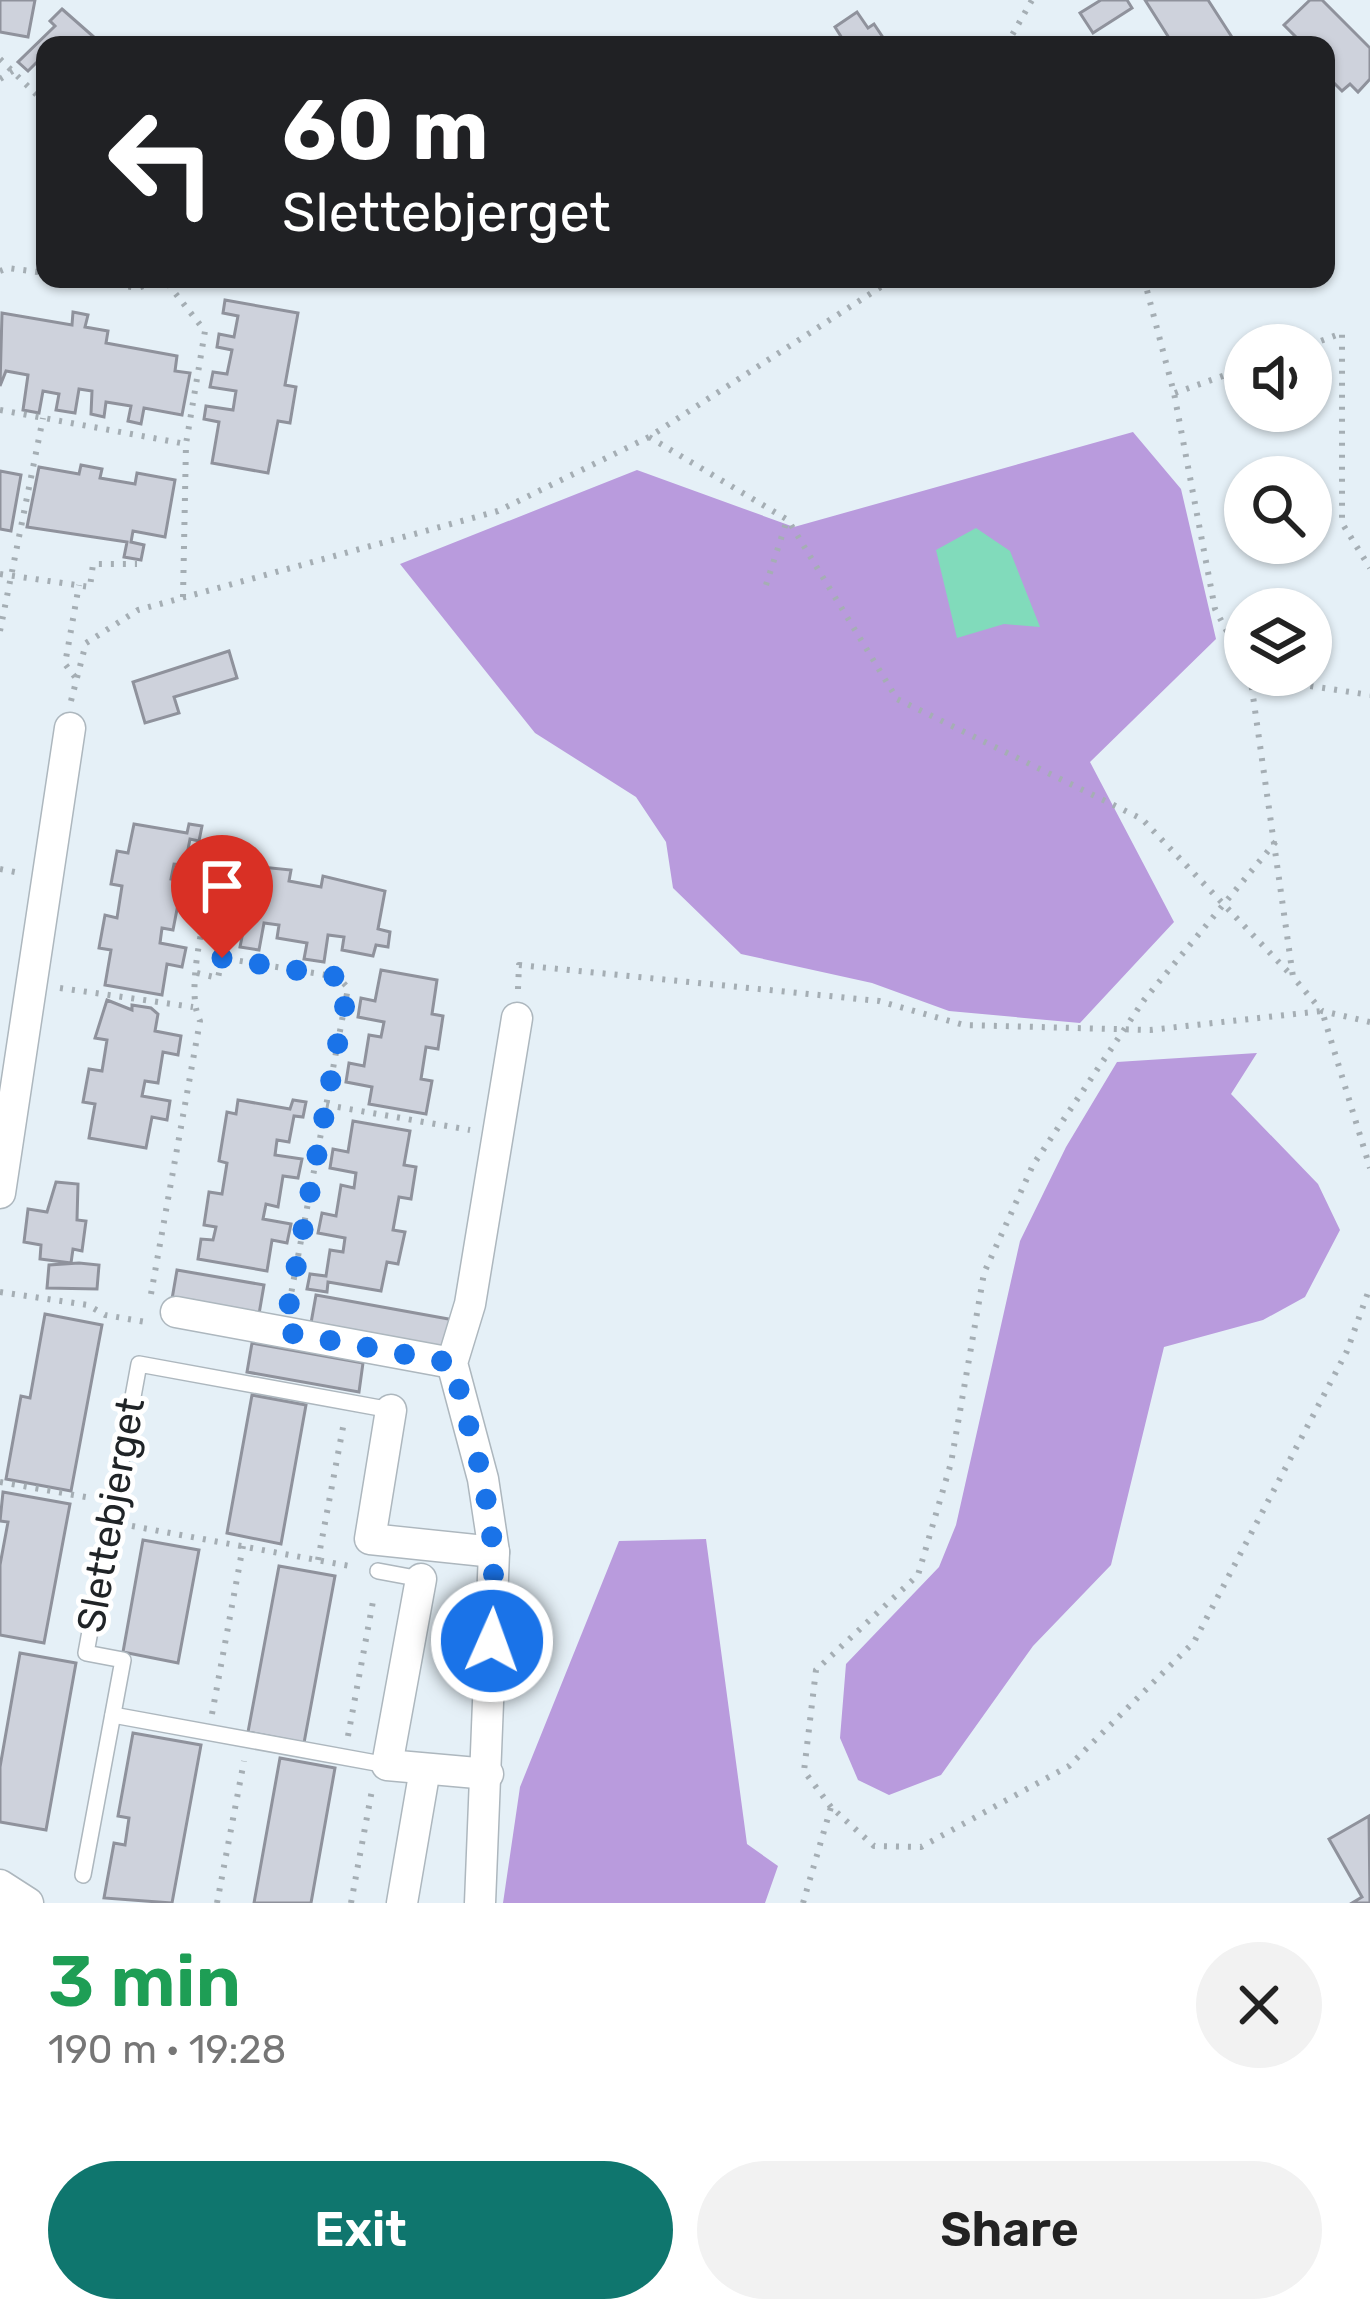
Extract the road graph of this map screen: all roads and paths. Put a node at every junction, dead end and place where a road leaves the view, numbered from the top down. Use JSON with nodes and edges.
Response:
{"nodes":[{"id":1,"x":1032,"y":0,"type":"edge"},
{"id":2,"x":1012,"y":36,"type":"edge"},
{"id":3,"x":0,"y":59,"type":"edge"},
{"id":4,"x":14,"y":70,"type":"junction"},
{"id":5,"x":0,"y":79,"type":"edge"},
{"id":6,"x":36,"y":93,"type":"edge"},
{"id":7,"x":0,"y":272,"type":"edge"},
{"id":8,"x":36,"y":272,"type":"edge"},
{"id":9,"x":171,"y":288,"type":"edge"},
{"id":10,"x":879,"y":288,"type":"edge"},
{"id":11,"x":1146,"y":288,"type":"edge"},
{"id":12,"x":1332,"y":337,"type":"edge"},
{"id":13,"x":1224,"y":375,"type":"edge"},
{"id":14,"x":1174,"y":393,"type":"junction"},
{"id":15,"x":0,"y":410,"type":"edge"},
{"id":16,"x":43,"y":418,"type":"junction"},
{"id":17,"x":649,"y":437,"type":"junction"},
{"id":18,"x":186,"y":444,"type":"junction"},
{"id":19,"x":788,"y":520,"type":"junction"},
{"id":20,"x":137,"y":564,"type":"dead end"},
{"id":21,"x":1370,"y":568,"type":"edge"},
{"id":22,"x":0,"y":574,"type":"edge"},
{"id":23,"x":14,"y":576,"type":"junction"},
{"id":24,"x":79,"y":585,"type":"junction"},
{"id":25,"x":766,"y":585,"type":"dead end"},
{"id":26,"x":183,"y":598,"type":"junction"},
{"id":27,"x":1224,"y":626,"type":"edge"},
{"id":28,"x":0,"y":631,"type":"edge"},
{"id":29,"x":75,"y":677,"type":"junction"},
{"id":30,"x":1332,"y":689,"type":"edge"},
{"id":31,"x":1370,"y":695,"type":"edge"},
{"id":32,"x":1254,"y":696,"type":"edge"},
{"id":33,"x":70,"y":728,"type":"joint"},
{"id":34,"x":1277,"y":839,"type":"junction"},
{"id":35,"x":221,"y":844,"type":"dead end"},
{"id":36,"x":1223,"y":905,"type":"junction"},
{"id":37,"x":519,"y":964,"type":"dead end"},
{"id":38,"x":196,"y":974,"type":"junction"},
{"id":39,"x":1293,"y":976,"type":"junction"},
{"id":40,"x":31,"y":984,"type":"junction"},
{"id":41,"x":193,"y":1007,"type":"junction"},
{"id":42,"x":1322,"y":1010,"type":"junction"},
{"id":43,"x":517,"y":1018,"type":"dead end"},
{"id":44,"x":1370,"y":1022,"type":"edge"},
{"id":45,"x":1123,"y":1030,"type":"junction"},
{"id":46,"x":326,"y":1105,"type":"junction"},
{"id":47,"x":497,"y":1135,"type":"junction"},
{"id":48,"x":1370,"y":1168,"type":"edge"},
{"id":49,"x":0,"y":1193,"type":"edge"},
{"id":50,"x":1370,"y":1286,"type":"edge"},
{"id":51,"x":0,"y":1292,"type":"edge"},
{"id":52,"x":161,"y":1317,"type":"junction"},
{"id":53,"x":284,"y":1332,"type":"junction"},
{"id":54,"x":452,"y":1363,"type":"junction"},
{"id":55,"x":139,"y":1364,"type":"junction"},
{"id":56,"x":347,"y":1402,"type":"junction"},
{"id":57,"x":392,"y":1410,"type":"joint"},
{"id":58,"x":0,"y":1482,"type":"edge"},
{"id":59,"x":113,"y":1502,"type":"junction"},
{"id":60,"x":110,"y":1522,"type":"junction"},
{"id":61,"x":243,"y":1546,"type":"junction"},
{"id":62,"x":494,"y":1552,"type":"junction"},
{"id":63,"x":319,"y":1560,"type":"junction"},
{"id":64,"x":379,"y":1571,"type":"junction"},
{"id":65,"x":422,"y":1579,"type":"joint"},
{"id":66,"x":113,"y":1715,"type":"junction"},
{"id":67,"x":209,"y":1732,"type":"junction"},
{"id":68,"x":248,"y":1740,"type":"junction"},
{"id":69,"x":344,"y":1757,"type":"junction"},
{"id":70,"x":382,"y":1764,"type":"junction"},
{"id":71,"x":425,"y":1769,"type":"junction"},
{"id":72,"x":488,"y":1774,"type":"junction"},
{"id":73,"x":831,"y":1807,"type":"junction"},
{"id":74,"x":83,"y":1875,"type":"dead end"},
{"id":75,"x":0,"y":1885,"type":"edge"},
{"id":76,"x":28,"y":1903,"type":"edge"},
{"id":77,"x":217,"y":1903,"type":"edge"},
{"id":78,"x":351,"y":1903,"type":"edge"},
{"id":79,"x":402,"y":1903,"type":"edge"},
{"id":80,"x":480,"y":1903,"type":"edge"},
{"id":81,"x":802,"y":1903,"type":"edge"}],
"edges":[{"from":1,"to":2,"type":"path"},
{"from":3,"to":4,"type":"path"},
{"from":4,"to":5,"type":"path"},
{"from":4,"to":6,"type":"path"},
{"from":7,"to":8,"type":"path"},
{"from":9,"to":18,"type":"path"},
{"from":10,"to":17,"type":"path"},
{"from":11,"to":14,"type":"path"},
{"from":12,"to":21,"type":"path"},
{"from":13,"to":14,"type":"path"},
{"from":14,"to":27,"type":"path"},
{"from":15,"to":16,"type":"path"},
{"from":16,"to":18,"type":"path"},
{"from":16,"to":23,"type":"path"},
{"from":17,"to":19,"type":"path"},
{"from":17,"to":26,"type":"path"},
{"from":18,"to":26,"type":"path"},
{"from":19,"to":25,"type":"path"},
{"from":19,"to":36,"type":"path"},
{"from":20,"to":24,"type":"path"},
{"from":22,"to":23,"type":"path"},
{"from":23,"to":24,"type":"path"},
{"from":23,"to":28,"type":"path"},
{"from":24,"to":29,"type":"path"},
{"from":26,"to":29,"type":"path"},
{"from":29,"to":33,"type":"path"},
{"from":30,"to":31,"type":"path"},
{"from":32,"to":34,"type":"path"},
{"from":33,"to":40,"type":"street"},
{"from":34,"to":36,"type":"path"},
{"from":34,"to":39,"type":"path"},
{"from":35,"to":38,"type":"path"},
{"from":36,"to":39,"type":"path"},
{"from":36,"to":45,"type":"path"},
{"from":37,"to":45,"type":"path"},
{"from":38,"to":41,"type":"path"},
{"from":38,"to":46,"type":"path"},
{"from":39,"to":42,"type":"path"},
{"from":40,"to":41,"type":"path"},
{"from":40,"to":49,"type":"street"},
{"from":41,"to":52,"type":"path"},
{"from":42,"to":44,"type":"path"},
{"from":42,"to":45,"type":"path"},
{"from":42,"to":48,"type":"path"},
{"from":43,"to":47,"type":"street"},
{"from":45,"to":73,"type":"path"},
{"from":46,"to":47,"type":"path"},
{"from":46,"to":53,"type":"path"},
{"from":47,"to":54,"type":"street"},
{"from":50,"to":73,"type":"path"},
{"from":51,"to":52,"type":"path"},
{"from":52,"to":53,"type":"street"},
{"from":52,"to":55,"type":"path"},
{"from":53,"to":54,"type":"street"},
{"from":54,"to":62,"type":"street"},
{"from":55,"to":56,"type":"lane","name":"Slettebjerget"},
{"from":55,"to":59,"type":"lane","name":"Slettebjerget"},
{"from":56,"to":57,"type":"lane","name":"Slettebjerget"},
{"from":56,"to":63,"type":"path"},
{"from":57,"to":62,"type":"street","name":"Slettebjerget"},
{"from":58,"to":59,"type":"path"},
{"from":59,"to":60,"type":"lane","name":"Slettebjerget"},
{"from":60,"to":61,"type":"path"},
{"from":60,"to":66,"type":"lane","name":"Slettebjerget"},
{"from":61,"to":63,"type":"path"},
{"from":61,"to":67,"type":"path"},
{"from":62,"to":72,"type":"street"},
{"from":63,"to":64,"type":"path"},
{"from":64,"to":65,"type":"lane"},
{"from":64,"to":69,"type":"path"},
{"from":65,"to":70,"type":"street"},
{"from":66,"to":67,"type":"lane"},
{"from":66,"to":74,"type":"lane","name":"Slettebjerget"},
{"from":67,"to":68,"type":"lane"},
{"from":68,"to":69,"type":"lane"},
{"from":68,"to":77,"type":"path"},
{"from":69,"to":70,"type":"lane"},
{"from":70,"to":71,"type":"street"},
{"from":70,"to":78,"type":"path"},
{"from":71,"to":72,"type":"street"},
{"from":71,"to":79,"type":"street"},
{"from":72,"to":80,"type":"street"},
{"from":73,"to":81,"type":"path"},
{"from":75,"to":76,"type":"street"}]}
